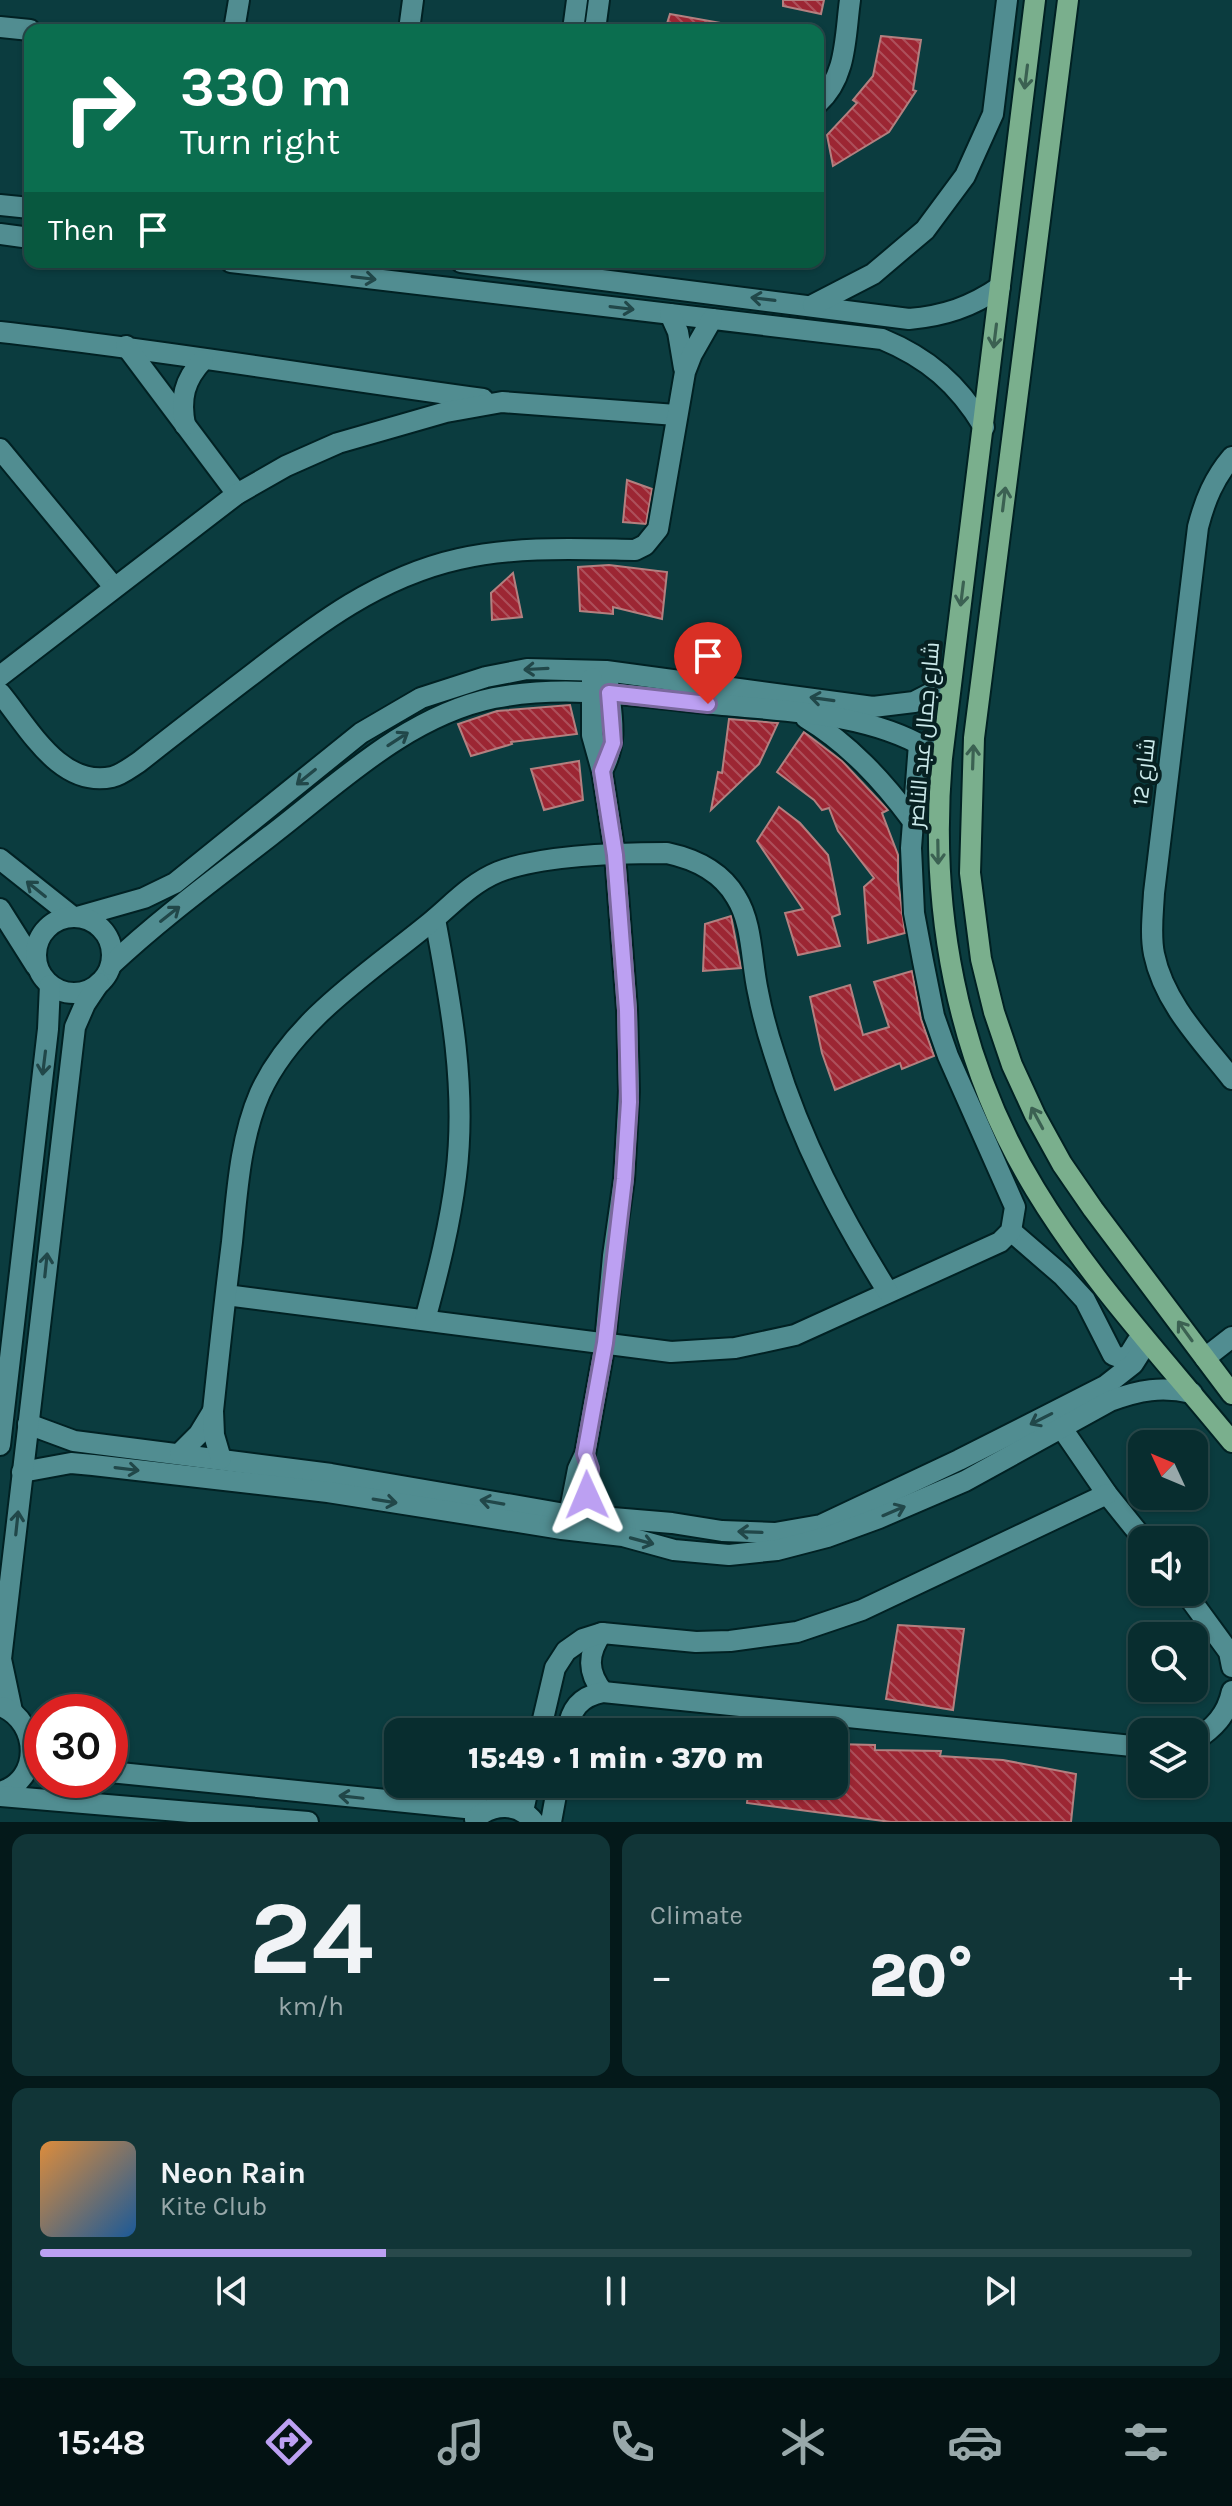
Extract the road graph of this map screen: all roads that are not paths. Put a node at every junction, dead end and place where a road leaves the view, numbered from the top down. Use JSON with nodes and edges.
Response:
{"nodes":[{"id":1,"x":239,"y":0,"type":"edge"},
{"id":2,"x":413,"y":0,"type":"edge"},
{"id":3,"x":577,"y":0,"type":"edge"},
{"id":4,"x":599,"y":0,"type":"edge"},
{"id":5,"x":850,"y":0,"type":"edge"},
{"id":6,"x":1007,"y":0,"type":"edge"},
{"id":7,"x":1035,"y":0,"type":"edge"},
{"id":8,"x":1068,"y":0,"type":"edge"},
{"id":9,"x":235,"y":24,"type":"edge"},
{"id":10,"x":410,"y":24,"type":"edge"},
{"id":11,"x":574,"y":24,"type":"edge"},
{"id":12,"x":596,"y":24,"type":"edge"},
{"id":13,"x":0,"y":27,"type":"edge"},
{"id":14,"x":24,"y":29,"type":"edge"},
{"id":15,"x":824,"y":98,"type":"edge"},
{"id":16,"x":0,"y":205,"type":"edge"},
{"id":17,"x":24,"y":207,"type":"edge"},
{"id":18,"x":0,"y":234,"type":"edge"},
{"id":19,"x":24,"y":237,"type":"edge"},
{"id":20,"x":322,"y":268,"type":"edge"},
{"id":21,"x":532,"y":268,"type":"edge"},
{"id":22,"x":602,"y":268,"type":"edge"},
{"id":23,"x":617,"y":281,"type":"junction"},
{"id":24,"x":1000,"y":287,"type":"junction"},
{"id":25,"x":813,"y":305,"type":"junction"},
{"id":26,"x":670,"y":314,"type":"junction"},
{"id":27,"x":885,"y":316,"type":"junction"},
{"id":28,"x":712,"y":319,"type":"junction"},
{"id":29,"x":0,"y":332,"type":"edge"},
{"id":30,"x":882,"y":339,"type":"junction"},
{"id":31,"x":126,"y":346,"type":"junction"},
{"id":32,"x":203,"y":360,"type":"junction"},
{"id":33,"x":685,"y":372,"type":"junction"},
{"id":34,"x":502,"y":402,"type":"junction"},
{"id":35,"x":676,"y":415,"type":"junction"},
{"id":36,"x":185,"y":425,"type":"junction"},
{"id":37,"x":984,"y":427,"type":"junction"},
{"id":38,"x":0,"y":449,"type":"edge"},
{"id":39,"x":1232,"y":457,"type":"edge"},
{"id":40,"x":237,"y":494,"type":"junction"},
{"id":41,"x":114,"y":587,"type":"junction"},
{"id":42,"x":599,"y":670,"type":"junction"},
{"id":43,"x":0,"y":676,"type":"edge"},
{"id":44,"x":951,"y":683,"type":"junction"},
{"id":45,"x":600,"y":692,"type":"junction"},
{"id":46,"x":0,"y":693,"type":"edge"},
{"id":47,"x":794,"y":712,"type":"junction"},
{"id":48,"x":852,"y":713,"type":"junction"},
{"id":49,"x":919,"y":744,"type":"junction"},
{"id":50,"x":942,"y":758,"type":"junction"},
{"id":51,"x":912,"y":820,"type":"junction"},
{"id":52,"x":615,"y":855,"type":"junction"},
{"id":53,"x":0,"y":859,"type":"edge"},
{"id":54,"x":0,"y":909,"type":"edge"},
{"id":55,"x":75,"y":917,"type":"junction"},
{"id":56,"x":435,"y":919,"type":"junction"},
{"id":57,"x":111,"y":965,"type":"junction"},
{"id":58,"x":44,"y":978,"type":"junction"},
{"id":59,"x":99,"y":983,"type":"junction"},
{"id":60,"x":1232,"y":1079,"type":"edge"},
{"id":61,"x":1011,"y":1231,"type":"junction"},
{"id":62,"x":888,"y":1292,"type":"junction"},
{"id":63,"x":226,"y":1295,"type":"junction"},
{"id":64,"x":425,"y":1320,"type":"junction"},
{"id":65,"x":1232,"y":1337,"type":"edge"},
{"id":66,"x":1144,"y":1339,"type":"junction"},
{"id":67,"x":605,"y":1343,"type":"junction"},
{"id":68,"x":1205,"y":1358,"type":"junction"},
{"id":69,"x":1229,"y":1383,"type":"edge"},
{"id":70,"x":1108,"y":1393,"type":"junction"},
{"id":71,"x":1192,"y":1393,"type":"junction"},
{"id":72,"x":213,"y":1411,"type":"junction"},
{"id":73,"x":28,"y":1424,"type":"junction"},
{"id":74,"x":1061,"y":1427,"type":"junction"},
{"id":75,"x":1232,"y":1442,"type":"edge"},
{"id":76,"x":0,"y":1445,"type":"edge"},
{"id":77,"x":180,"y":1453,"type":"junction"},
{"id":78,"x":94,"y":1455,"type":"junction"},
{"id":79,"x":221,"y":1459,"type":"junction"},
{"id":80,"x":959,"y":1460,"type":"junction"},
{"id":81,"x":22,"y":1472,"type":"junction"},
{"id":82,"x":965,"y":1481,"type":"junction"},
{"id":83,"x":1107,"y":1494,"type":"junction"},
{"id":84,"x":585,"y":1520,"type":"junction"},
{"id":85,"x":1133,"y":1526,"type":"edge"},
{"id":86,"x":1195,"y":1606,"type":"edge"},
{"id":87,"x":602,"y":1633,"type":"junction"},
{"id":88,"x":1232,"y":1667,"type":"edge"},
{"id":89,"x":1232,"y":1691,"type":"edge"},
{"id":90,"x":603,"y":1692,"type":"junction"},
{"id":91,"x":6,"y":1708,"type":"edge"},
{"id":92,"x":543,"y":1718,"type":"edge"},
{"id":93,"x":569,"y":1718,"type":"edge"},
{"id":94,"x":24,"y":1727,"type":"edge"},
{"id":95,"x":1208,"y":1732,"type":"edge"},
{"id":96,"x":1128,"y":1746,"type":"edge"},
{"id":97,"x":24,"y":1774,"type":"edge"},
{"id":98,"x":128,"y":1774,"type":"edge"},
{"id":99,"x":0,"y":1794,"type":"edge"},
{"id":100,"x":555,"y":1798,"type":"edge"},
{"id":101,"x":478,"y":1816,"type":"edge"},
{"id":102,"x":528,"y":1816,"type":"edge"},
{"id":103,"x":308,"y":1822,"type":"edge"},
{"id":104,"x":551,"y":1822,"type":"edge"}],
"edges":[{"from":1,"to":9,"type":"street"},
{"from":2,"to":10,"type":"street"},
{"from":3,"to":11,"type":"street"},
{"from":4,"to":12,"type":"street"},
{"from":5,"to":15,"type":"street"},
{"from":6,"to":25,"type":"street"},
{"from":7,"to":24,"type":"main road","name":"شارع جمال عبد الناصر","one_way":true},
{"from":68,"to":8,"type":"main road","one_way":true},
{"from":13,"to":14,"type":"street"},
{"from":16,"to":17,"type":"street"},
{"from":18,"to":19,"type":"street"},
{"from":20,"to":26,"type":"street","one_way":true},
{"from":21,"to":23,"type":"street"},
{"from":22,"to":23,"type":"street"},
{"from":25,"to":23,"type":"street","one_way":true},
{"from":24,"to":27,"type":"street"},
{"from":24,"to":37,"type":"main road","name":"شارع جمال عبد الناصر","one_way":true},
{"from":25,"to":27,"type":"street"},
{"from":26,"to":28,"type":"street"},
{"from":26,"to":33,"type":"street"},
{"from":27,"to":30,"type":"street"},
{"from":28,"to":30,"type":"street"},
{"from":28,"to":33,"type":"street"},
{"from":29,"to":31,"type":"street"},
{"from":30,"to":37,"type":"street"},
{"from":31,"to":32,"type":"street"},
{"from":31,"to":36,"type":"street"},
{"from":32,"to":34,"type":"street"},
{"from":32,"to":36,"type":"street"},
{"from":33,"to":35,"type":"street"},
{"from":34,"to":35,"type":"street"},
{"from":34,"to":40,"type":"street"},
{"from":35,"to":46,"type":"street"},
{"from":36,"to":40,"type":"street"},
{"from":37,"to":44,"type":"main road","name":"شارع جمال عبد الناصر","one_way":true},
{"from":38,"to":41,"type":"street"},
{"from":39,"to":60,"type":"street","name":"شارع 12"},
{"from":40,"to":41,"type":"street"},
{"from":41,"to":43,"type":"street"},
{"from":42,"to":45,"type":"street"},
{"from":48,"to":42,"type":"street","one_way":true},
{"from":42,"to":55,"type":"street","one_way":true},
{"from":44,"to":48,"type":"street"},
{"from":44,"to":50,"type":"main road","name":"شارع جمال عبد الناصر"},
{"from":45,"to":47,"type":"street"},
{"from":45,"to":52,"type":"street"},
{"from":57,"to":45,"type":"street","one_way":true},
{"from":47,"to":48,"type":"street"},
{"from":47,"to":51,"type":"street"},
{"from":48,"to":49,"type":"street"},
{"from":49,"to":50,"type":"street"},
{"from":49,"to":51,"type":"street"},
{"from":50,"to":66,"type":"main road","name":"شارع جمال عبد الناصر","one_way":true},
{"from":51,"to":61,"type":"street"},
{"from":52,"to":56,"type":"street"},
{"from":52,"to":62,"type":"street"},
{"from":52,"to":67,"type":"street"},
{"from":55,"to":53,"type":"street","one_way":true},
{"from":54,"to":58,"type":"street"},
{"from":55,"to":57,"type":"street"},
{"from":55,"to":58,"type":"street"},
{"from":56,"to":63,"type":"street"},
{"from":56,"to":64,"type":"street"},
{"from":57,"to":59,"type":"street"},
{"from":58,"to":59,"type":"street"},
{"from":58,"to":76,"type":"street","one_way":true},
{"from":73,"to":59,"type":"street","one_way":true},
{"from":61,"to":62,"type":"street"},
{"from":61,"to":66,"type":"street"},
{"from":62,"to":67,"type":"street"},
{"from":63,"to":64,"type":"street"},
{"from":63,"to":72,"type":"street"},
{"from":64,"to":67,"type":"street"},
{"from":65,"to":68,"type":"street"},
{"from":66,"to":70,"type":"street"},
{"from":66,"to":71,"type":"main road","name":"شارع جمال عبد الناصر"},
{"from":67,"to":84,"type":"street"},
{"from":68,"to":69,"type":"main road"},
{"from":70,"to":71,"type":"street"},
{"from":70,"to":74,"type":"street"},
{"from":70,"to":80,"type":"street","one_way":true},
{"from":71,"to":75,"type":"main road","name":"شارع جمال عبد الناصر"},
{"from":72,"to":77,"type":"street"},
{"from":72,"to":79,"type":"street"},
{"from":73,"to":78,"type":"street"},
{"from":73,"to":81,"type":"street"},
{"from":74,"to":82,"type":"street"},
{"from":74,"to":83,"type":"street"},
{"from":77,"to":78,"type":"street"},
{"from":77,"to":79,"type":"street"},
{"from":78,"to":81,"type":"street"},
{"from":78,"to":84,"type":"street","one_way":true},
{"from":84,"to":79,"type":"street","one_way":true},
{"from":80,"to":82,"type":"street"},
{"from":80,"to":84,"type":"street","one_way":true},
{"from":91,"to":81,"type":"street","one_way":true},
{"from":84,"to":82,"type":"street","one_way":true},
{"from":83,"to":85,"type":"street"},
{"from":83,"to":87,"type":"street"},
{"from":86,"to":88,"type":"street"},
{"from":87,"to":90,"type":"street"},
{"from":87,"to":92,"type":"street"},
{"from":89,"to":95,"type":"street"},
{"from":90,"to":93,"type":"street"},
{"from":90,"to":96,"type":"street"},
{"from":91,"to":94,"type":"street"},
{"from":97,"to":99,"type":"street"},
{"from":101,"to":98,"type":"street","one_way":true},
{"from":99,"to":103,"type":"street"},
{"from":100,"to":104,"type":"street"},
{"from":101,"to":102,"type":"street"},
{"from":102,"to":104,"type":"street"}]}
